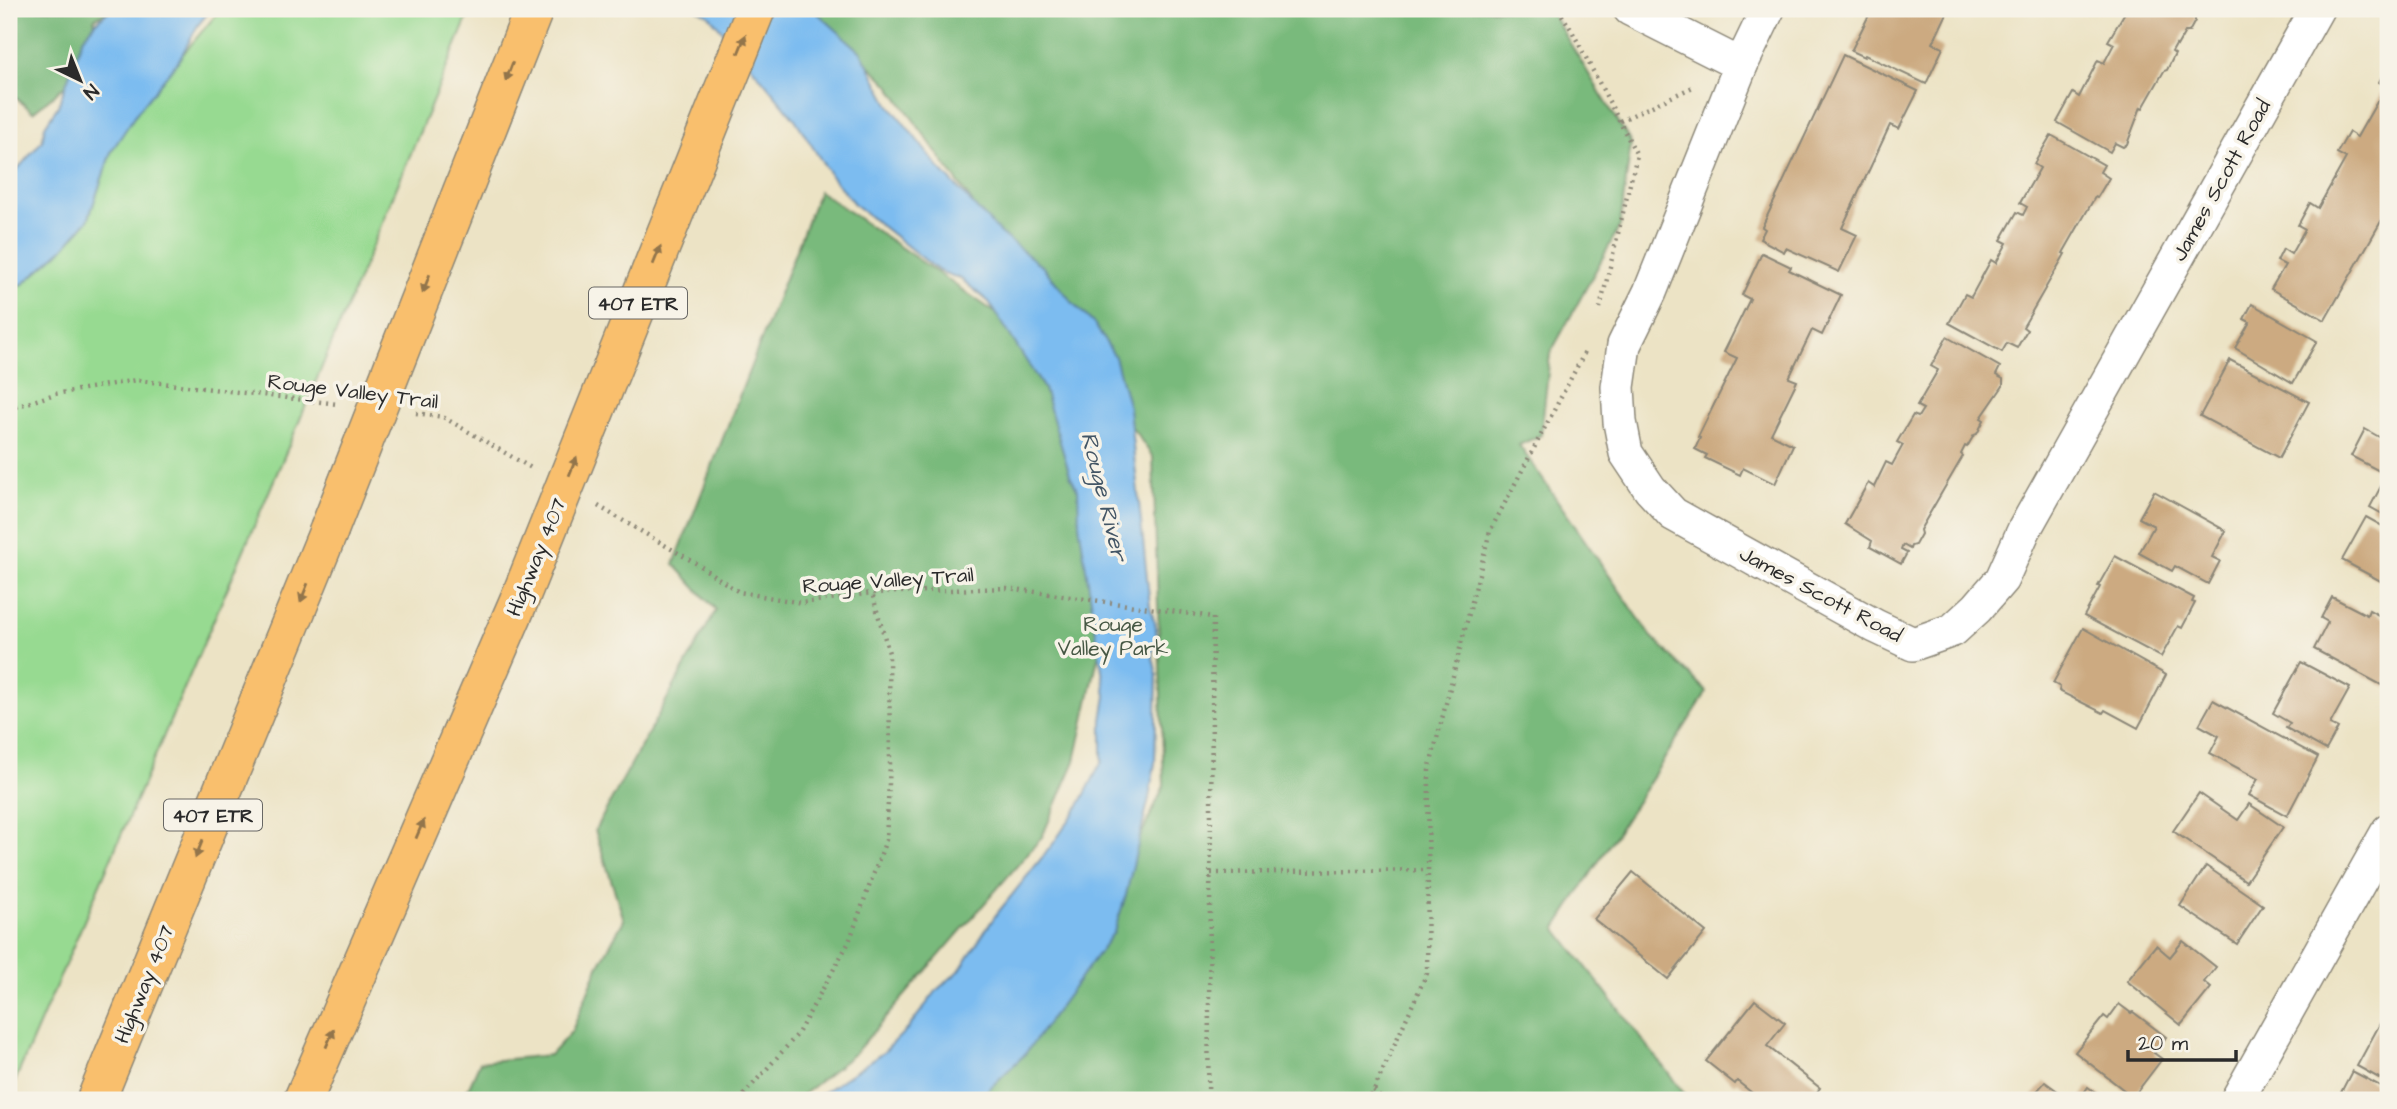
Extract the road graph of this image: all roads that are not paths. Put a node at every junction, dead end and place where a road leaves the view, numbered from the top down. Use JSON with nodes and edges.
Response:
{"nodes":[{"id":1,"x":534,"y":9,"type":"edge"},
{"id":2,"x":756,"y":9,"type":"edge"},
{"id":3,"x":1630,"y":9,"type":"edge"},
{"id":4,"x":1768,"y":9,"type":"edge"},
{"id":5,"x":2317,"y":9,"type":"edge"},
{"id":6,"x":1741,"y":65,"type":"junction"},
{"id":7,"x":2388,"y":831,"type":"edge"},
{"id":8,"x":96,"y":1100,"type":"edge"},
{"id":9,"x":303,"y":1100,"type":"edge"},
{"id":10,"x":2237,"y":1100,"type":"edge"}],
"edges":[{"from":1,"to":8,"type":"highway","name":"Highway 407","number":"407 ETR","one_way":true,"bridge":true},
{"from":9,"to":2,"type":"highway","name":"Highway 407","number":"407 ETR","one_way":true,"bridge":true},
{"from":3,"to":6,"type":"street"},
{"from":4,"to":6,"type":"street","name":"James Scott Road"},
{"from":5,"to":6,"type":"street","name":"James Scott Road"},
{"from":7,"to":10,"type":"street"}]}
